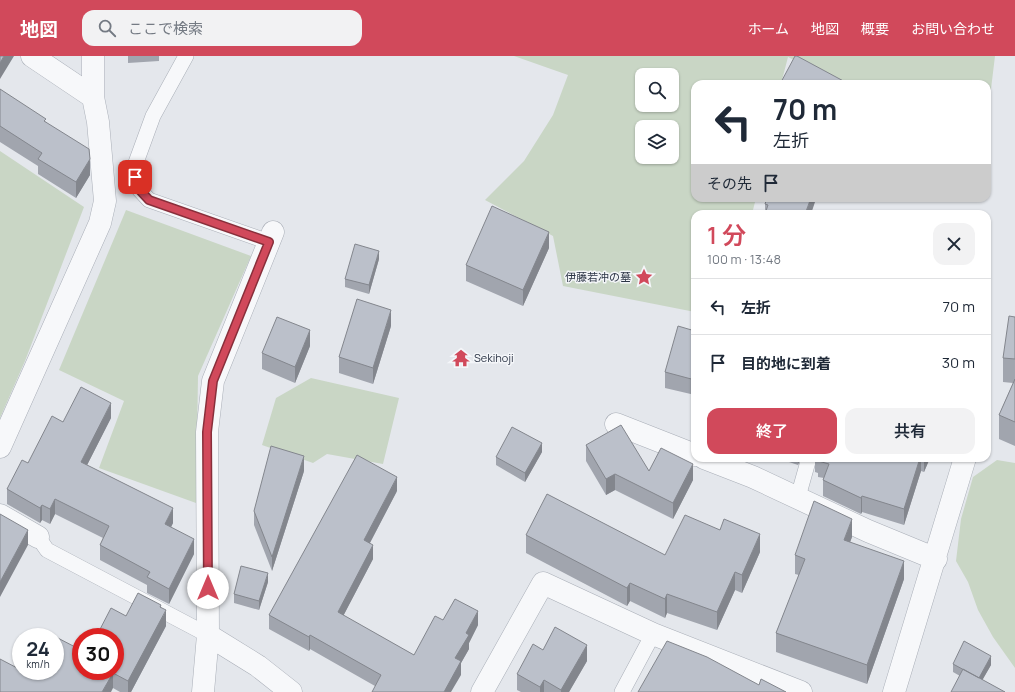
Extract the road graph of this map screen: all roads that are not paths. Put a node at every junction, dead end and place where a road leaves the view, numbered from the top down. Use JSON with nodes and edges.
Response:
{"nodes":[{"id":1,"x":32,"y":56,"type":"edge"},
{"id":2,"x":93,"y":56,"type":"edge"},
{"id":3,"x":186,"y":56,"type":"edge"},
{"id":4,"x":93,"y":97,"type":"junction"},
{"id":5,"x":271,"y":237,"type":"joint"},
{"id":6,"x":616,"y":424,"type":"dead end"},
{"id":7,"x":0,"y":447,"type":"edge"},
{"id":8,"x":691,"y":453,"type":"edge"},
{"id":9,"x":714,"y":462,"type":"edge"},
{"id":10,"x":807,"y":462,"type":"edge"},
{"id":11,"x":964,"y":462,"type":"edge"},
{"id":12,"x":798,"y":497,"type":"junction"},
{"id":13,"x":0,"y":515,"type":"edge"},
{"id":14,"x":38,"y":537,"type":"joint"},
{"id":15,"x":936,"y":559,"type":"junction"},
{"id":16,"x":653,"y":634,"type":"junction"},
{"id":17,"x":208,"y":635,"type":"junction"},
{"id":18,"x":203,"y":692,"type":"edge"},
{"id":19,"x":291,"y":692,"type":"edge"},
{"id":20,"x":482,"y":692,"type":"edge"},
{"id":21,"x":622,"y":692,"type":"edge"},
{"id":22,"x":801,"y":692,"type":"edge"},
{"id":23,"x":894,"y":692,"type":"edge"}],
"edges":[{"from":1,"to":4,"type":"street"},
{"from":2,"to":4,"type":"street"},
{"from":3,"to":5,"type":"lane"},
{"from":4,"to":7,"type":"street"},
{"from":5,"to":17,"type":"street"},
{"from":6,"to":8,"type":"street"},
{"from":9,"to":12,"type":"street"},
{"from":10,"to":12,"type":"lane"},
{"from":11,"to":15,"type":"street"},
{"from":12,"to":15,"type":"street"},
{"from":13,"to":14,"type":"street"},
{"from":14,"to":17,"type":"lane"},
{"from":15,"to":23,"type":"street"},
{"from":16,"to":20,"type":"street"},
{"from":16,"to":21,"type":"lane"},
{"from":16,"to":22,"type":"street"},
{"from":17,"to":18,"type":"street"},
{"from":17,"to":19,"type":"street"}]}
